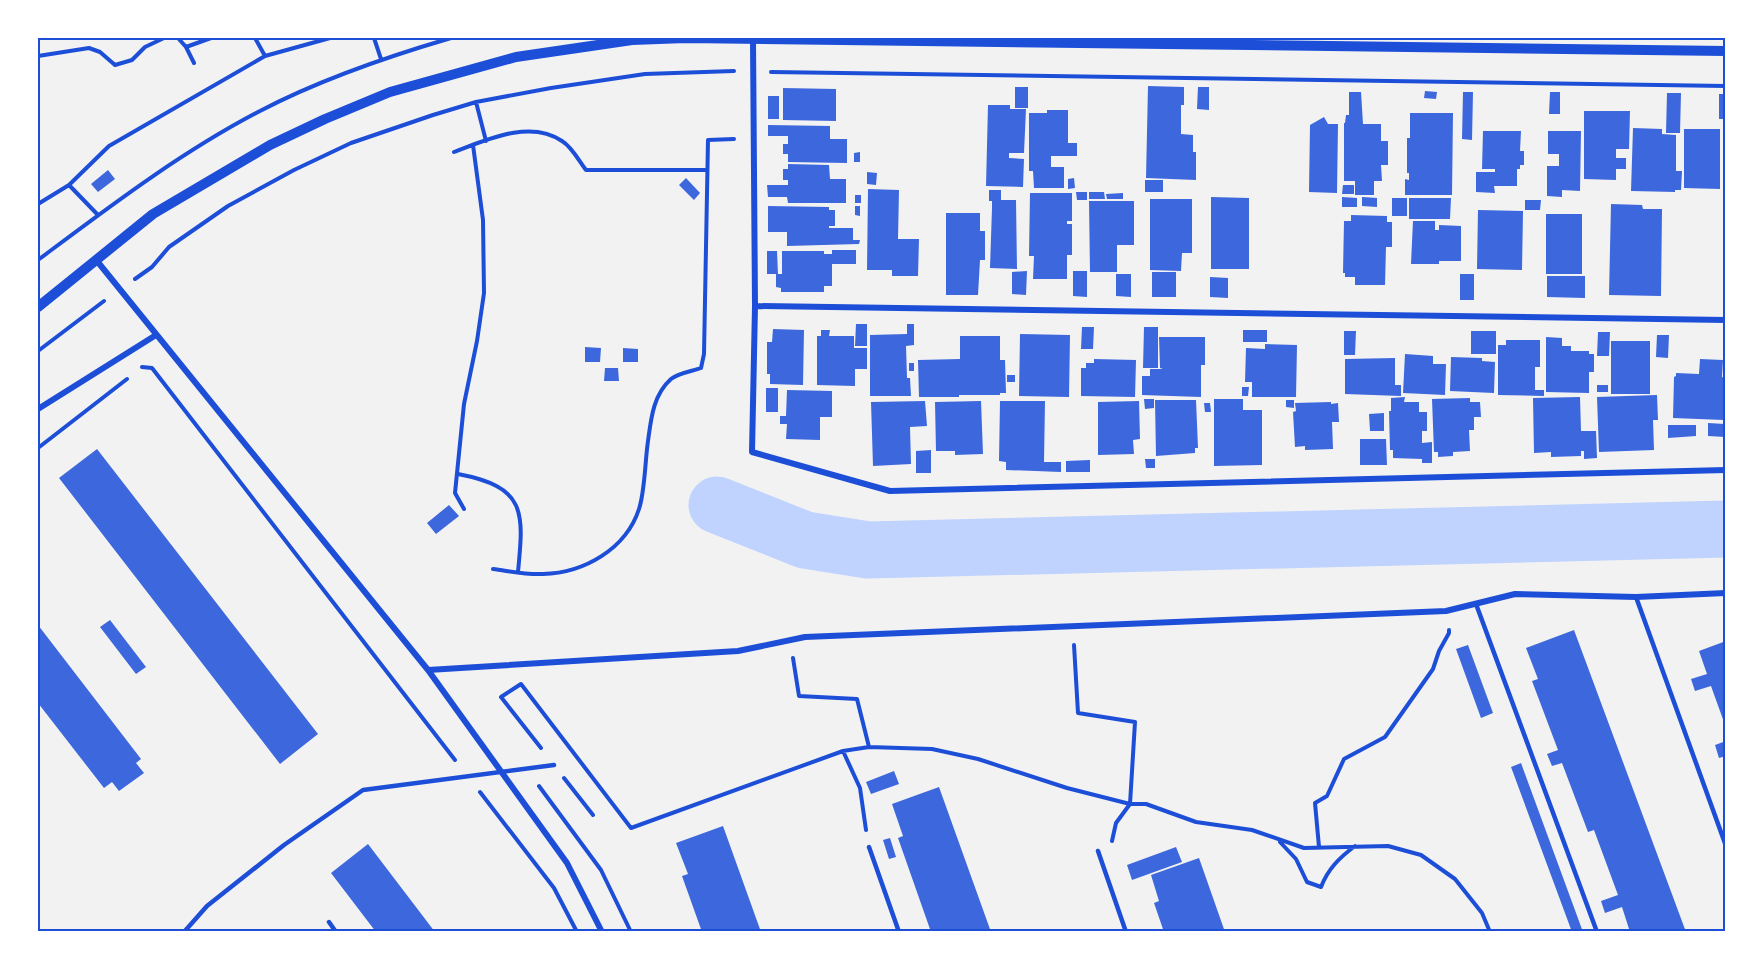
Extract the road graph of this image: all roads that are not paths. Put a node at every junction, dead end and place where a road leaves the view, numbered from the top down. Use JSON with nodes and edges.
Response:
{"nodes":[{"id":1,"x":753,"y":39,"type":"junction"},
{"id":2,"x":1173,"y":40,"type":"edge"},
{"id":3,"x":1725,"y":51,"type":"edge"},
{"id":4,"x":96,"y":261,"type":"junction"},
{"id":5,"x":755,"y":306,"type":"junction"},
{"id":6,"x":38,"y":307,"type":"edge"},
{"id":7,"x":1725,"y":320,"type":"edge"},
{"id":8,"x":156,"y":335,"type":"junction"},
{"id":9,"x":38,"y":409,"type":"edge"},
{"id":10,"x":1725,"y":470,"type":"edge"},
{"id":11,"x":1725,"y":593,"type":"edge"},
{"id":12,"x":1636,"y":597,"type":"junction"},
{"id":13,"x":1476,"y":604,"type":"junction"},
{"id":14,"x":428,"y":670,"type":"junction"},
{"id":15,"x":554,"y":765,"type":"road end"},
{"id":16,"x":1725,"y":846,"type":"edge"},
{"id":17,"x":869,"y":847,"type":"road end"},
{"id":18,"x":1098,"y":851,"type":"road end"},
{"id":19,"x":329,"y":922,"type":"dead end"},
{"id":20,"x":184,"y":932,"type":"edge"},
{"id":21,"x":336,"y":932,"type":"edge"},
{"id":22,"x":602,"y":932,"type":"edge"},
{"id":23,"x":898,"y":932,"type":"edge"},
{"id":24,"x":1126,"y":932,"type":"edge"},
{"id":25,"x":1597,"y":932,"type":"edge"}],
"edges":[{"from":1,"to":2,"type":"street"},
{"from":1,"to":4,"type":"street"},
{"from":1,"to":5,"type":"street"},
{"from":2,"to":3,"type":"street"},
{"from":4,"to":6,"type":"street"},
{"from":4,"to":8,"type":"street"},
{"from":5,"to":7,"type":"street"},
{"from":5,"to":10,"type":"street"},
{"from":8,"to":9,"type":"street"},
{"from":8,"to":14,"type":"street"},
{"from":11,"to":12,"type":"street"},
{"from":12,"to":13,"type":"street"},
{"from":12,"to":16,"type":"lane"},
{"from":13,"to":14,"type":"street"},
{"from":13,"to":25,"type":"lane"},
{"from":14,"to":22,"type":"street"},
{"from":15,"to":20,"type":"lane"},
{"from":17,"to":23,"type":"lane"},
{"from":18,"to":24,"type":"lane"},
{"from":19,"to":21,"type":"lane"}]}
